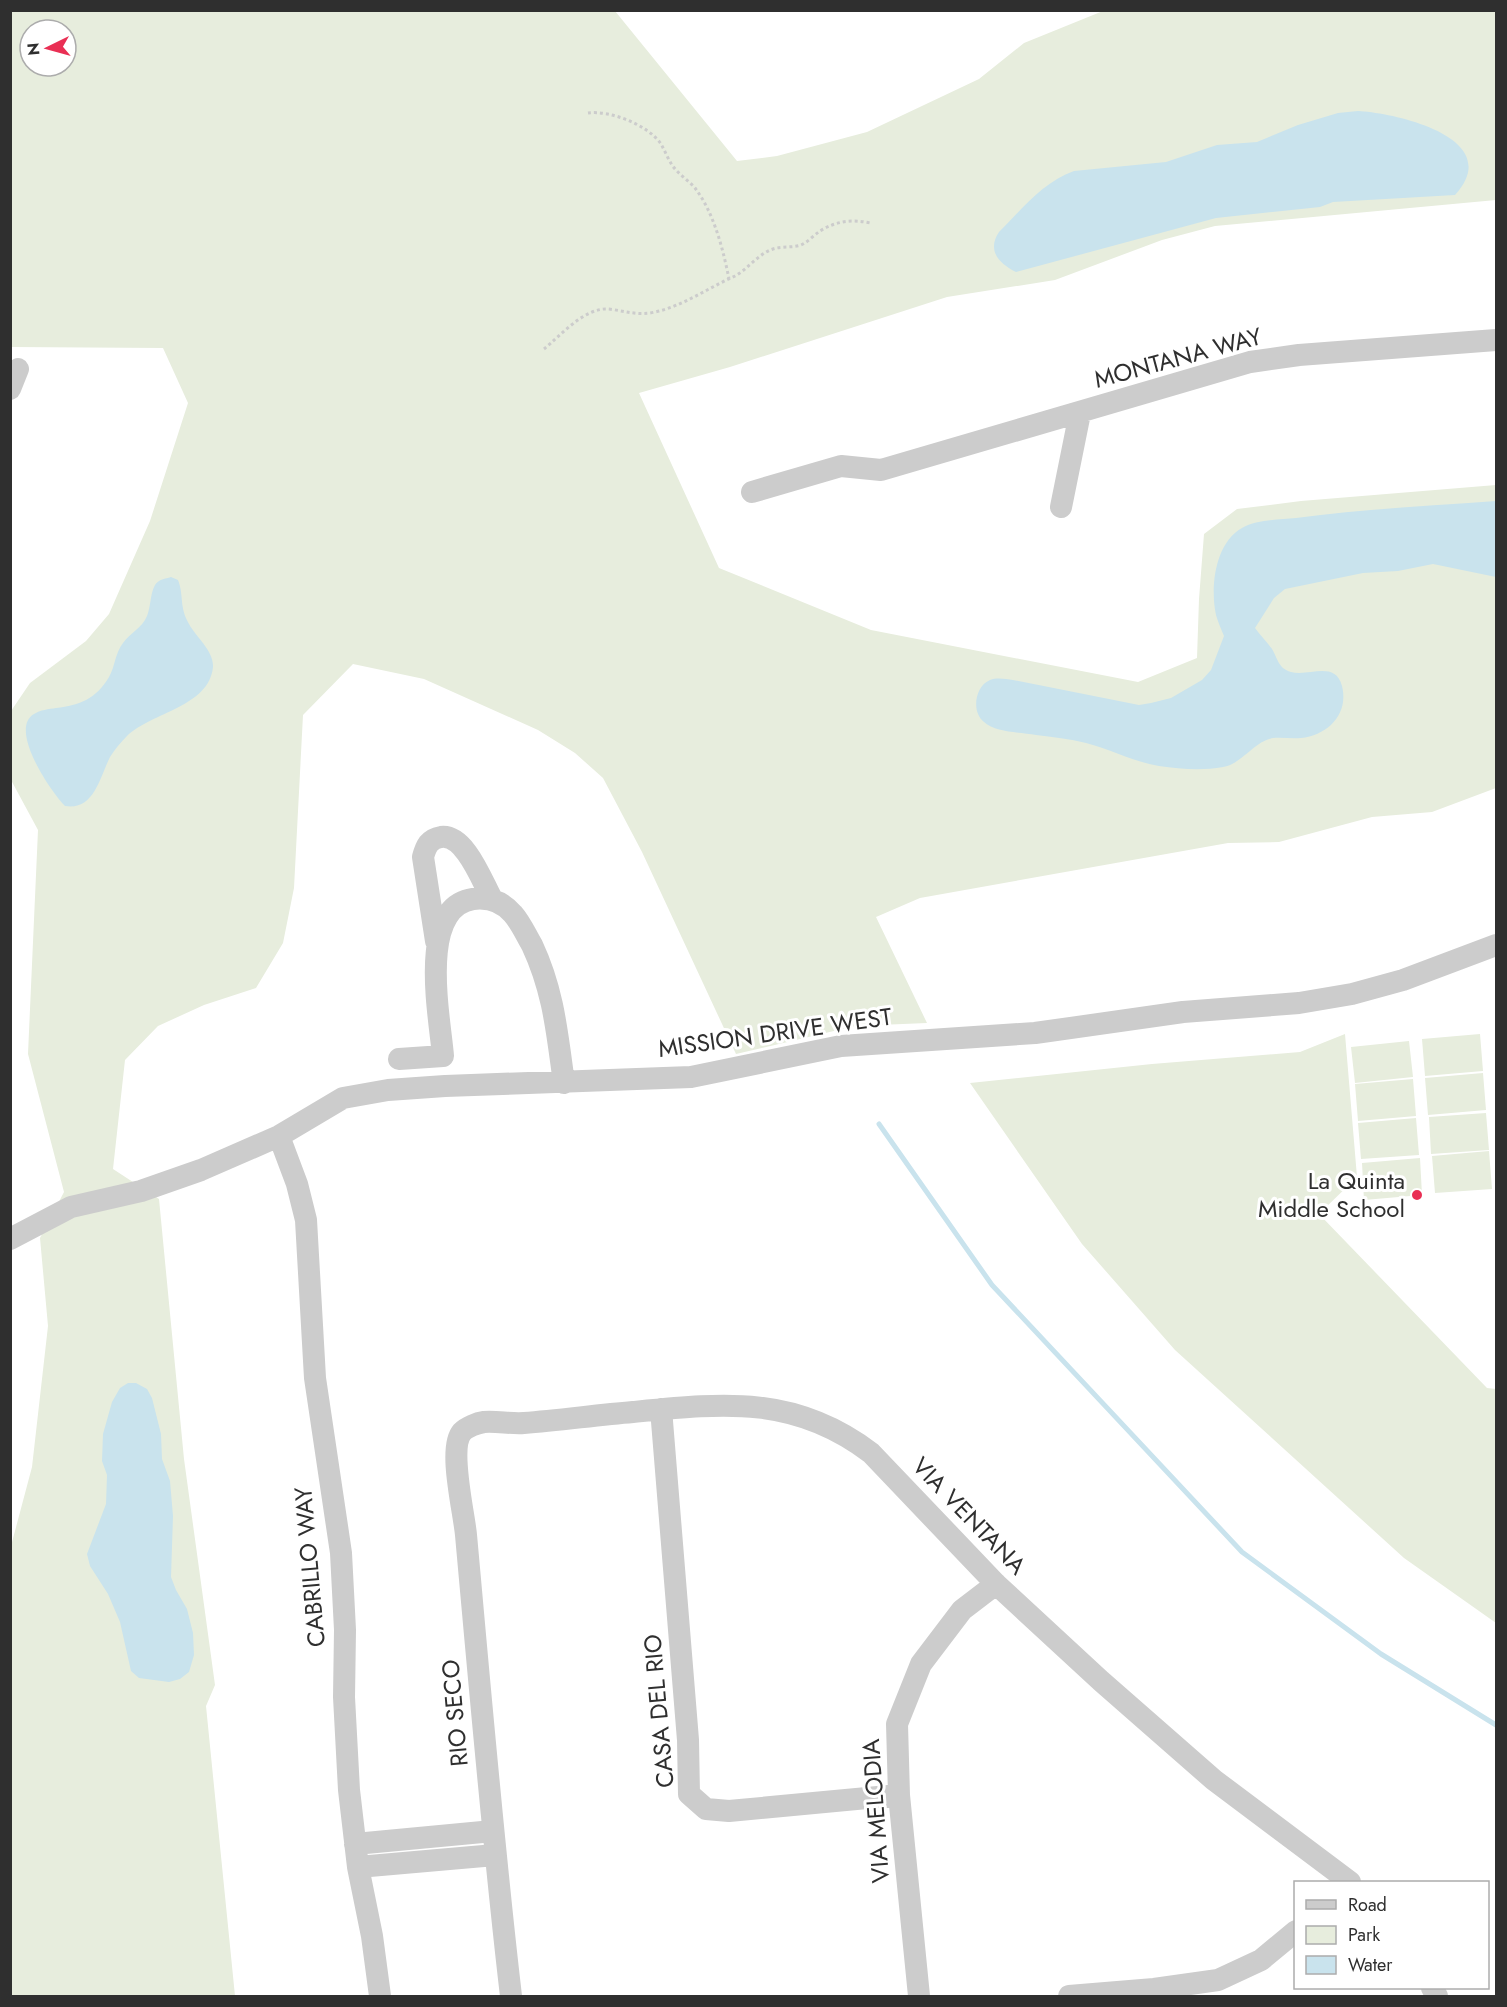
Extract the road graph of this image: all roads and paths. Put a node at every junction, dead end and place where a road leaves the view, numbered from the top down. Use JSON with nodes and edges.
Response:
{"nodes":[{"id":1,"x":588,"y":113,"type":"dead end"},
{"id":2,"x":870,"y":223,"type":"dead end"},
{"id":3,"x":729,"y":279,"type":"junction"},
{"id":4,"x":1497,"y":340,"type":"edge"},
{"id":5,"x":544,"y":349,"type":"dead end"},
{"id":6,"x":1080,"y":413,"type":"junction"},
{"id":7,"x":752,"y":492,"type":"dead end"},
{"id":8,"x":1061,"y":507,"type":"dead end"},
{"id":9,"x":492,"y":899,"type":"junction"},
{"id":10,"x":1497,"y":945,"type":"edge"},
{"id":11,"x":437,"y":948,"type":"junction"},
{"id":12,"x":399,"y":1059,"type":"dead end"},
{"id":13,"x":564,"y":1083,"type":"junction"},
{"id":14,"x":279,"y":1136,"type":"junction"},
{"id":15,"x":10,"y":1239,"type":"edge"},
{"id":16,"x":661,"y":1409,"type":"junction"},
{"id":17,"x":467,"y":1428,"type":"joint"},
{"id":18,"x":996,"y":1584,"type":"junction"},
{"id":19,"x":899,"y":1795,"type":"junction"},
{"id":20,"x":493,"y":1831,"type":"junction"},
{"id":21,"x":355,"y":1844,"type":"junction"},
{"id":22,"x":495,"y":1855,"type":"junction"},
{"id":23,"x":358,"y":1867,"type":"junction"},
{"id":24,"x":1344,"y":1880,"type":"edge"},
{"id":25,"x":1294,"y":1933,"type":"edge"},
{"id":26,"x":380,"y":1996,"type":"edge"},
{"id":27,"x":511,"y":1996,"type":"edge"},
{"id":28,"x":919,"y":1996,"type":"edge"},
{"id":29,"x":1069,"y":1996,"type":"edge"}],
"edges":[{"from":1,"to":3,"type":"path"},
{"from":2,"to":3,"type":"path"},
{"from":3,"to":5,"type":"path"},
{"from":4,"to":6,"type":"street","name":"MONTANA WAY"},
{"from":6,"to":7,"type":"street","name":"MONTANA WAY"},
{"from":6,"to":8,"type":"street"},
{"from":9,"to":11,"type":"street"},
{"from":9,"to":11,"type":"street"},
{"from":9,"to":13,"type":"street"},
{"from":10,"to":13,"type":"street","name":"MISSION DRIVE WEST"},
{"from":11,"to":12,"type":"street"},
{"from":13,"to":14,"type":"street","name":"MISSION DRIVE WEST"},
{"from":14,"to":15,"type":"street","name":"MISSION DRIVE WEST"},
{"from":14,"to":21,"type":"street","name":"CABRILLO WAY"},
{"from":16,"to":17,"type":"street","name":"VIA VENTANA"},
{"from":16,"to":18,"type":"street","name":"VIA VENTANA"},
{"from":16,"to":19,"type":"street","name":"CASA DEL RIO"},
{"from":17,"to":20,"type":"street","name":"RIO SECO"},
{"from":18,"to":19,"type":"street","name":"VIA MELODIA"},
{"from":18,"to":24,"type":"street","name":"VIA VENTANA"},
{"from":19,"to":28,"type":"street","name":"VIA MELODIA"},
{"from":20,"to":21,"type":"street"},
{"from":20,"to":22,"type":"street","name":"RIO SECO"},
{"from":21,"to":23,"type":"street","name":"CABRILLO WAY"},
{"from":22,"to":23,"type":"street"},
{"from":22,"to":27,"type":"street","name":"RIO SECO"},
{"from":23,"to":26,"type":"street","name":"CABRILLO WAY"},
{"from":25,"to":29,"type":"street"}]}
